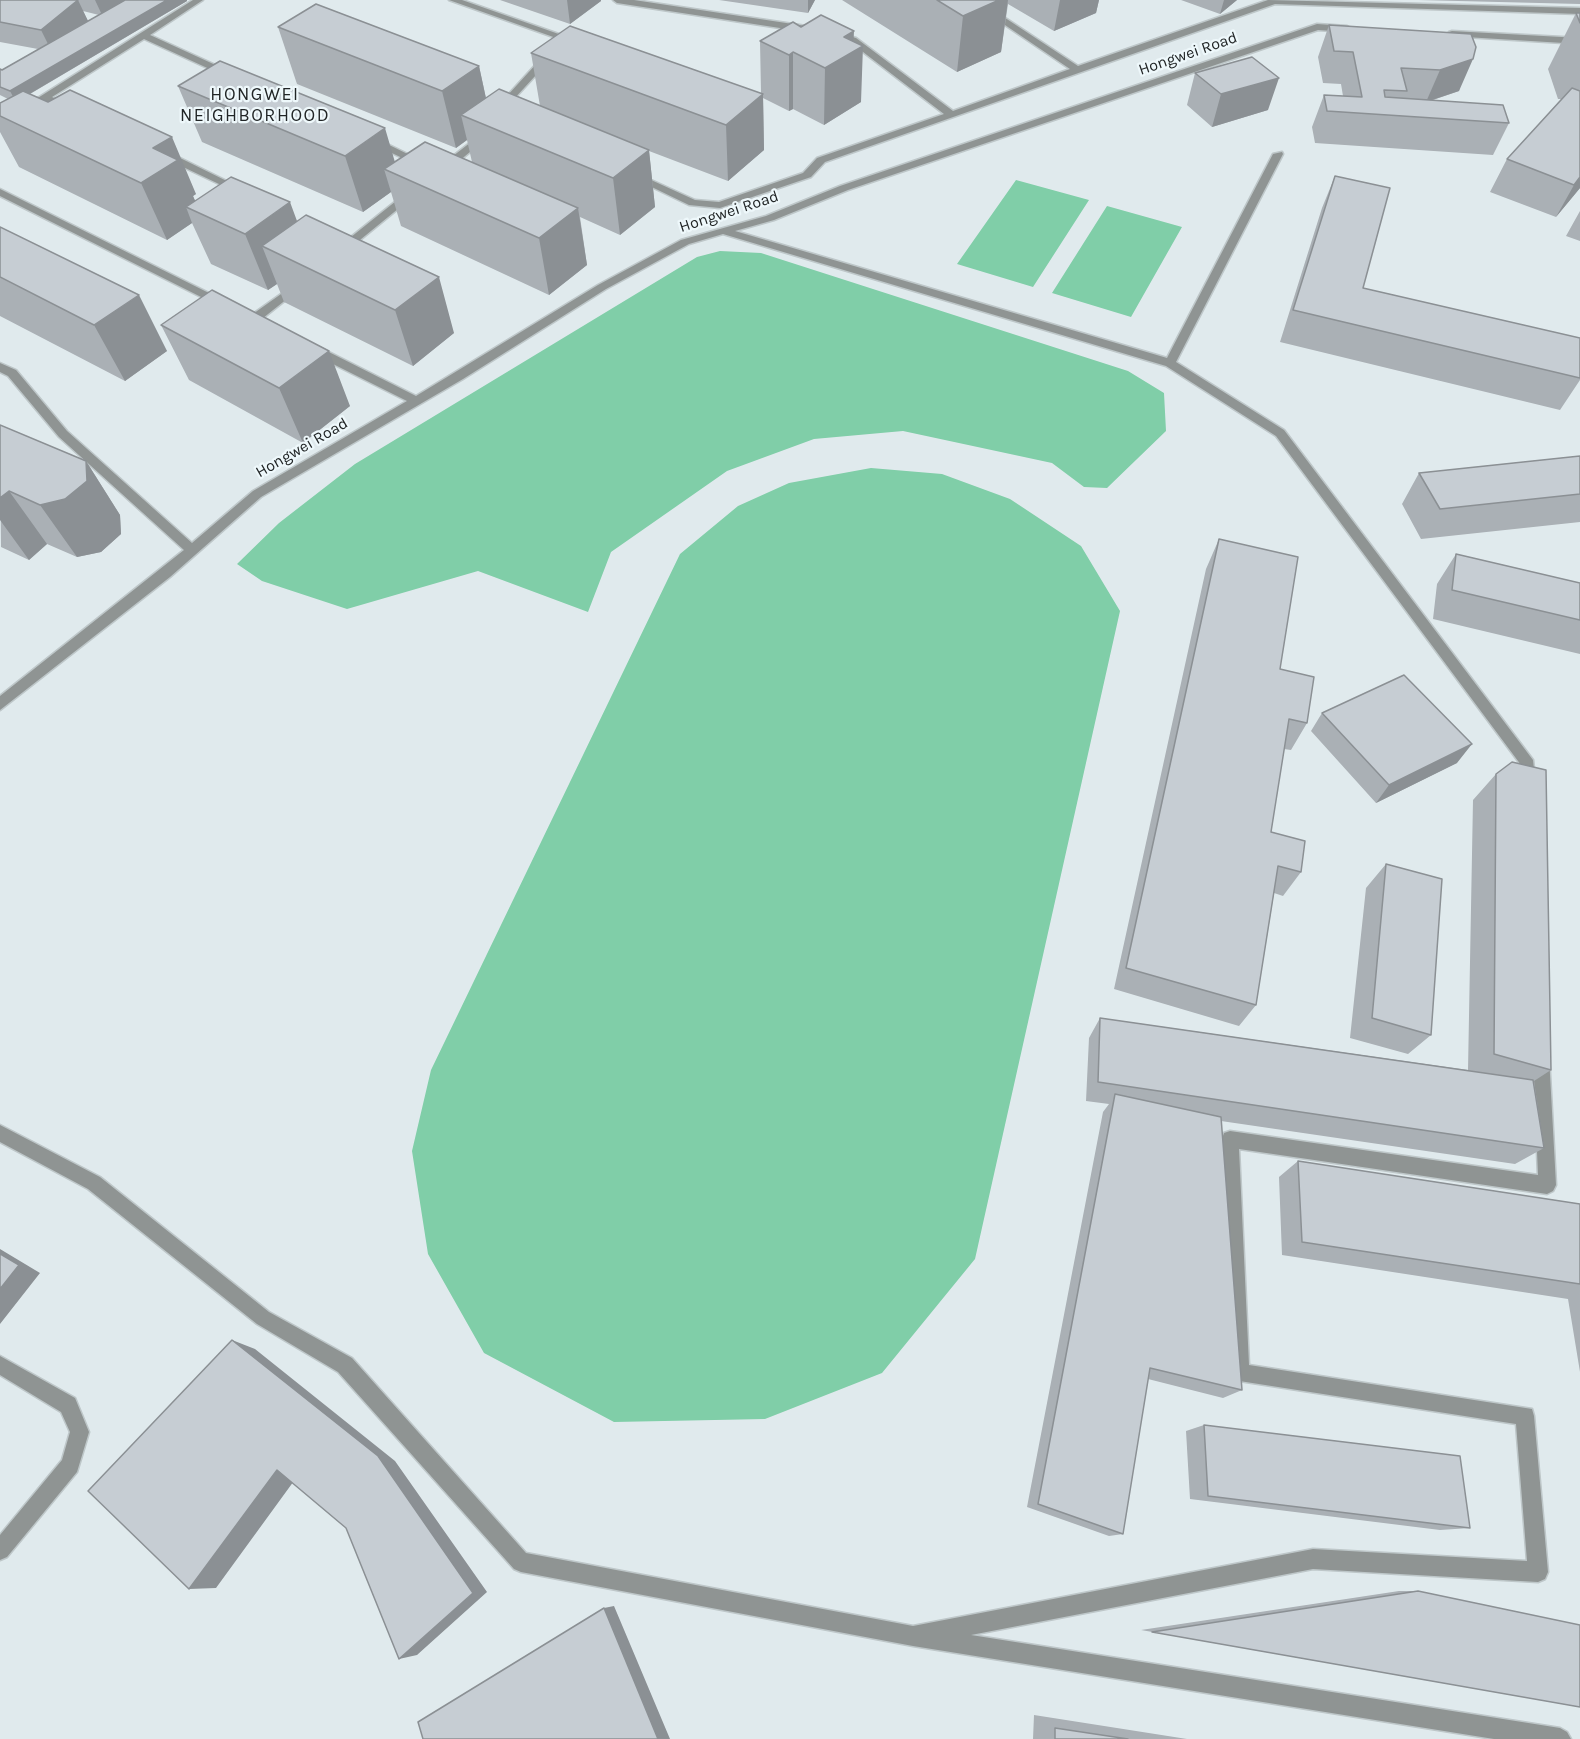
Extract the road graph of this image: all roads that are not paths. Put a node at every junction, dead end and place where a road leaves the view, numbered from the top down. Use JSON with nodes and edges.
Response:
{"nodes":[{"id":1,"x":199,"y":0,"type":"edge"},
{"id":2,"x":453,"y":0,"type":"edge"},
{"id":3,"x":617,"y":0,"type":"edge"},
{"id":4,"x":972,"y":0,"type":"edge"},
{"id":5,"x":1303,"y":1,"type":"edge"},
{"id":6,"x":1580,"y":11,"type":"edge"},
{"id":7,"x":1364,"y":30,"type":"edge"},
{"id":8,"x":819,"y":31,"type":"edge"},
{"id":9,"x":1436,"y":33,"type":"edge"},
{"id":10,"x":830,"y":34,"type":"edge"},
{"id":11,"x":143,"y":35,"type":"junction"},
{"id":12,"x":1580,"y":40,"type":"edge"},
{"id":13,"x":1076,"y":69,"type":"junction"},
{"id":14,"x":238,"y":79,"type":"edge"},
{"id":15,"x":45,"y":97,"type":"junction"},
{"id":16,"x":27,"y":109,"type":"edge"},
{"id":17,"x":76,"y":112,"type":"edge"},
{"id":18,"x":951,"y":114,"type":"junction"},
{"id":19,"x":507,"y":118,"type":"edge"},
{"id":20,"x":490,"y":131,"type":"edge"},
{"id":21,"x":365,"y":137,"type":"edge"},
{"id":22,"x":161,"y":152,"type":"edge"},
{"id":23,"x":1278,"y":154,"type":"dead end"},
{"id":24,"x":621,"y":170,"type":"edge"},
{"id":25,"x":431,"y":179,"type":"junction"},
{"id":26,"x":0,"y":192,"type":"edge"},
{"id":27,"x":256,"y":197,"type":"edge"},
{"id":28,"x":723,"y":231,"type":"junction"},
{"id":29,"x":340,"y":237,"type":"edge"},
{"id":30,"x":351,"y":243,"type":"junction"},
{"id":31,"x":333,"y":256,"type":"edge"},
{"id":32,"x":307,"y":278,"type":"edge"},
{"id":33,"x":305,"y":345,"type":"edge"},
{"id":34,"x":1170,"y":363,"type":"junction"},
{"id":35,"x":0,"y":367,"type":"edge"},
{"id":36,"x":417,"y":401,"type":"junction"},
{"id":37,"x":192,"y":550,"type":"junction"},
{"id":38,"x":0,"y":704,"type":"edge"},
{"id":39,"x":1530,"y":799,"type":"edge"},
{"id":40,"x":1541,"y":1045,"type":"edge"},
{"id":41,"x":0,"y":1132,"type":"edge"},
{"id":42,"x":0,"y":1365,"type":"edge"},
{"id":43,"x":0,"y":1550,"type":"edge"},
{"id":44,"x":913,"y":1636,"type":"junction"},
{"id":45,"x":1560,"y":1739,"type":"edge"}],
"edges":[{"from":1,"to":11,"type":"street"},
{"from":2,"to":19,"type":"street"},
{"from":3,"to":8,"type":"street"},
{"from":4,"to":13,"type":"street"},
{"from":5,"to":6,"type":"street"},
{"from":5,"to":13,"type":"street"},
{"from":7,"to":28,"type":"street","name":"Hongwei Road"},
{"from":9,"to":12,"type":"street"},
{"from":10,"to":18,"type":"street"},
{"from":11,"to":14,"type":"street"},
{"from":11,"to":15,"type":"street"},
{"from":13,"to":18,"type":"street"},
{"from":15,"to":16,"type":"street"},
{"from":15,"to":17,"type":"street"},
{"from":18,"to":24,"type":"street"},
{"from":20,"to":25,"type":"street"},
{"from":21,"to":25,"type":"street"},
{"from":22,"to":27,"type":"street"},
{"from":23,"to":34,"type":"street"},
{"from":25,"to":30,"type":"street"},
{"from":26,"to":32,"type":"street"},
{"from":28,"to":34,"type":"street"},
{"from":28,"to":36,"type":"street","name":"Hongwei Road"},
{"from":29,"to":30,"type":"street"},
{"from":30,"to":31,"type":"street"},
{"from":33,"to":36,"type":"street"},
{"from":34,"to":39,"type":"street"},
{"from":35,"to":37,"type":"street"},
{"from":36,"to":37,"type":"street","name":"Hongwei Road"},
{"from":37,"to":38,"type":"street","name":"Hongwei Road"},
{"from":40,"to":44,"type":"street"},
{"from":41,"to":44,"type":"street"},
{"from":42,"to":43,"type":"street"},
{"from":44,"to":45,"type":"street"}]}
